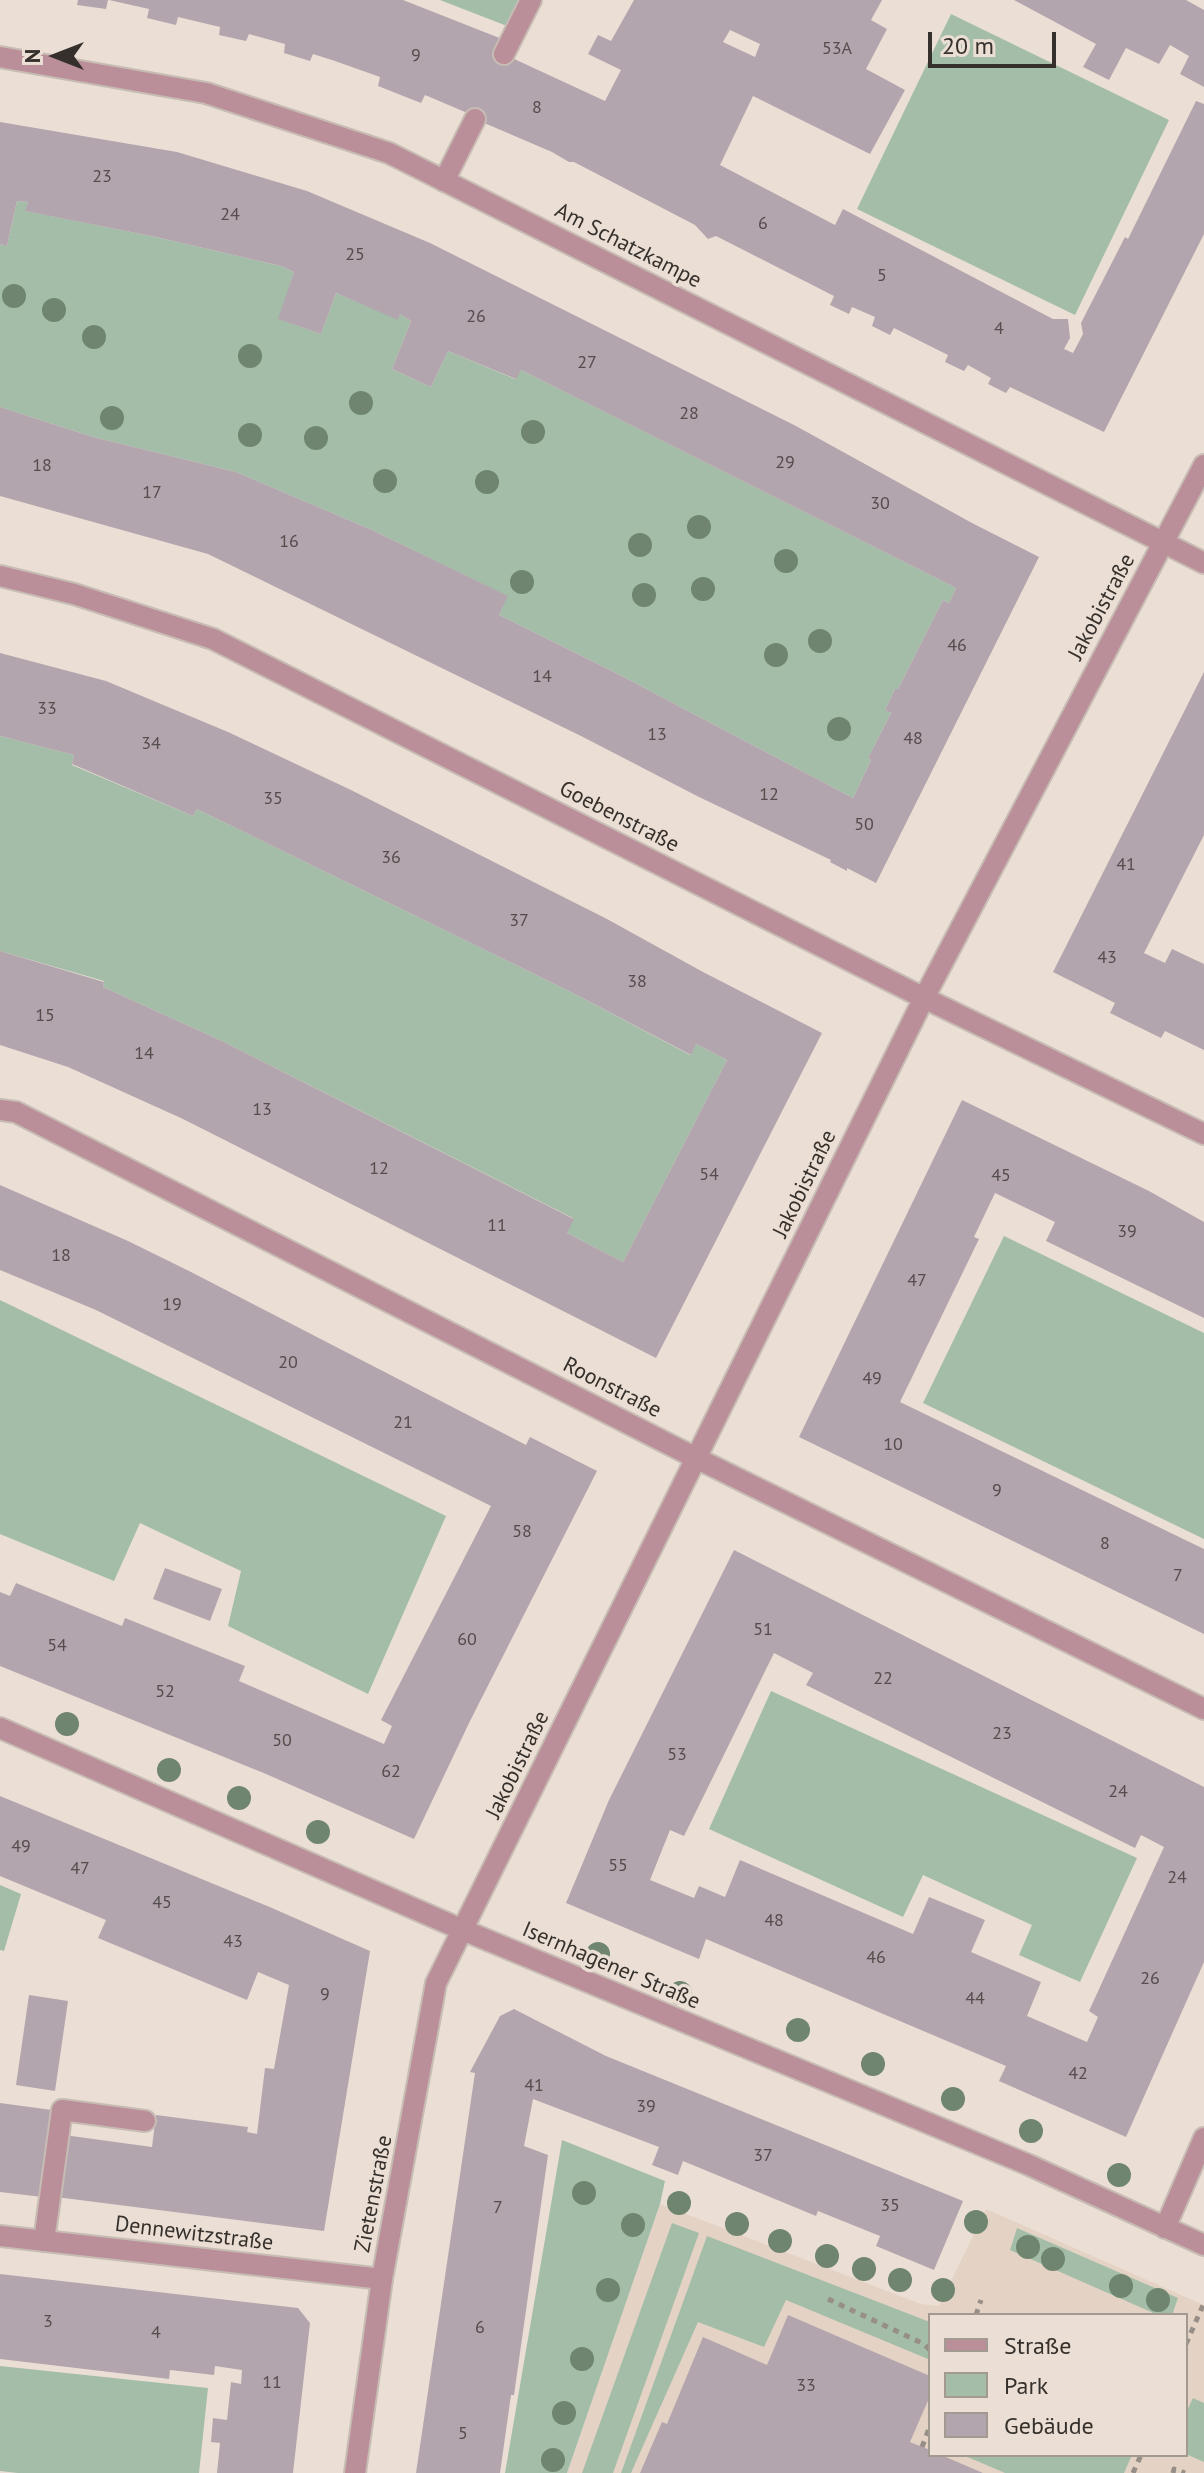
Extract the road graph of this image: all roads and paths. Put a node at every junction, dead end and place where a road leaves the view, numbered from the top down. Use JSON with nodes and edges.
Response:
{"nodes":[{"id":1,"x":531,"y":0,"type":"edge"},
{"id":2,"x":504,"y":54,"type":"dead end"},
{"id":3,"x":0,"y":57,"type":"edge"},
{"id":4,"x":475,"y":119,"type":"dead end"},
{"id":5,"x":444,"y":181,"type":"junction"},
{"id":6,"x":1204,"y":465,"type":"edge"},
{"id":7,"x":1163,"y":543,"type":"junction"},
{"id":8,"x":1204,"y":563,"type":"edge"},
{"id":9,"x":0,"y":576,"type":"edge"},
{"id":10,"x":924,"y":998,"type":"junction"},
{"id":11,"x":0,"y":1110,"type":"edge"},
{"id":12,"x":1204,"y":1134,"type":"edge"},
{"id":13,"x":696,"y":1458,"type":"junction"},
{"id":14,"x":1204,"y":1709,"type":"edge"},
{"id":15,"x":0,"y":1728,"type":"edge"},
{"id":16,"x":463,"y":1930,"type":"junction"},
{"id":17,"x":145,"y":2121,"type":"dead end"},
{"id":18,"x":1204,"y":2138,"type":"edge"},
{"id":19,"x":1165,"y":2228,"type":"junction"},
{"id":20,"x":0,"y":2236,"type":"edge"},
{"id":21,"x":44,"y":2241,"type":"junction"},
{"id":22,"x":1204,"y":2245,"type":"edge"},
{"id":23,"x":382,"y":2279,"type":"junction"},
{"id":24,"x":828,"y":2299,"type":"dead end"},
{"id":25,"x":981,"y":2300,"type":"dead end"},
{"id":26,"x":1204,"y":2303,"type":"edge"},
{"id":27,"x":977,"y":2313,"type":"edge"},
{"id":28,"x":1188,"y":2339,"type":"edge"},
{"id":29,"x":928,"y":2348,"type":"edge"},
{"id":30,"x":928,"y":2431,"type":"edge"},
{"id":31,"x":922,"y":2447,"type":"dead end"},
{"id":32,"x":355,"y":2473,"type":"edge"},
{"id":33,"x":1173,"y":2473,"type":"edge"},
{"id":34,"x":1185,"y":2473,"type":"edge"}],
"edges":[{"from":1,"to":2,"type":"street"},
{"from":3,"to":5,"type":"street","name":"Am Schatzkampe"},
{"from":4,"to":5,"type":"street"},
{"from":5,"to":7,"type":"street","name":"Am Schatzkampe"},
{"from":6,"to":7,"type":"street","name":"Jakobistraße"},
{"from":7,"to":8,"type":"street","name":"Am Schatzkampe"},
{"from":7,"to":10,"type":"street","name":"Jakobistraße"},
{"from":9,"to":10,"type":"street","name":"Goebenstraße"},
{"from":10,"to":12,"type":"street","name":"Goebenstraße"},
{"from":10,"to":13,"type":"street","name":"Jakobistraße"},
{"from":11,"to":13,"type":"street","name":"Roonstraße"},
{"from":13,"to":14,"type":"street","name":"Roonstraße"},
{"from":13,"to":16,"type":"street","name":"Jakobistraße"},
{"from":15,"to":16,"type":"street","name":"Isernhagener Straße"},
{"from":16,"to":19,"type":"street","name":"Isernhagener Straße"},
{"from":16,"to":23,"type":"street","name":"Zietenstraße"},
{"from":17,"to":21,"type":"street"},
{"from":18,"to":19,"type":"street"},
{"from":19,"to":22,"type":"street","name":"Isernhagener Straße"},
{"from":20,"to":21,"type":"street","name":"Dennewitzstraße"},
{"from":21,"to":23,"type":"street","name":"Dennewitzstraße"},
{"from":23,"to":32,"type":"street","name":"Zietenstraße"},
{"from":24,"to":29,"type":"path"},
{"from":25,"to":27,"type":"path"},
{"from":26,"to":28,"type":"path"},
{"from":30,"to":31,"type":"path"},
{"from":33,"to":34,"type":"path"}]}
